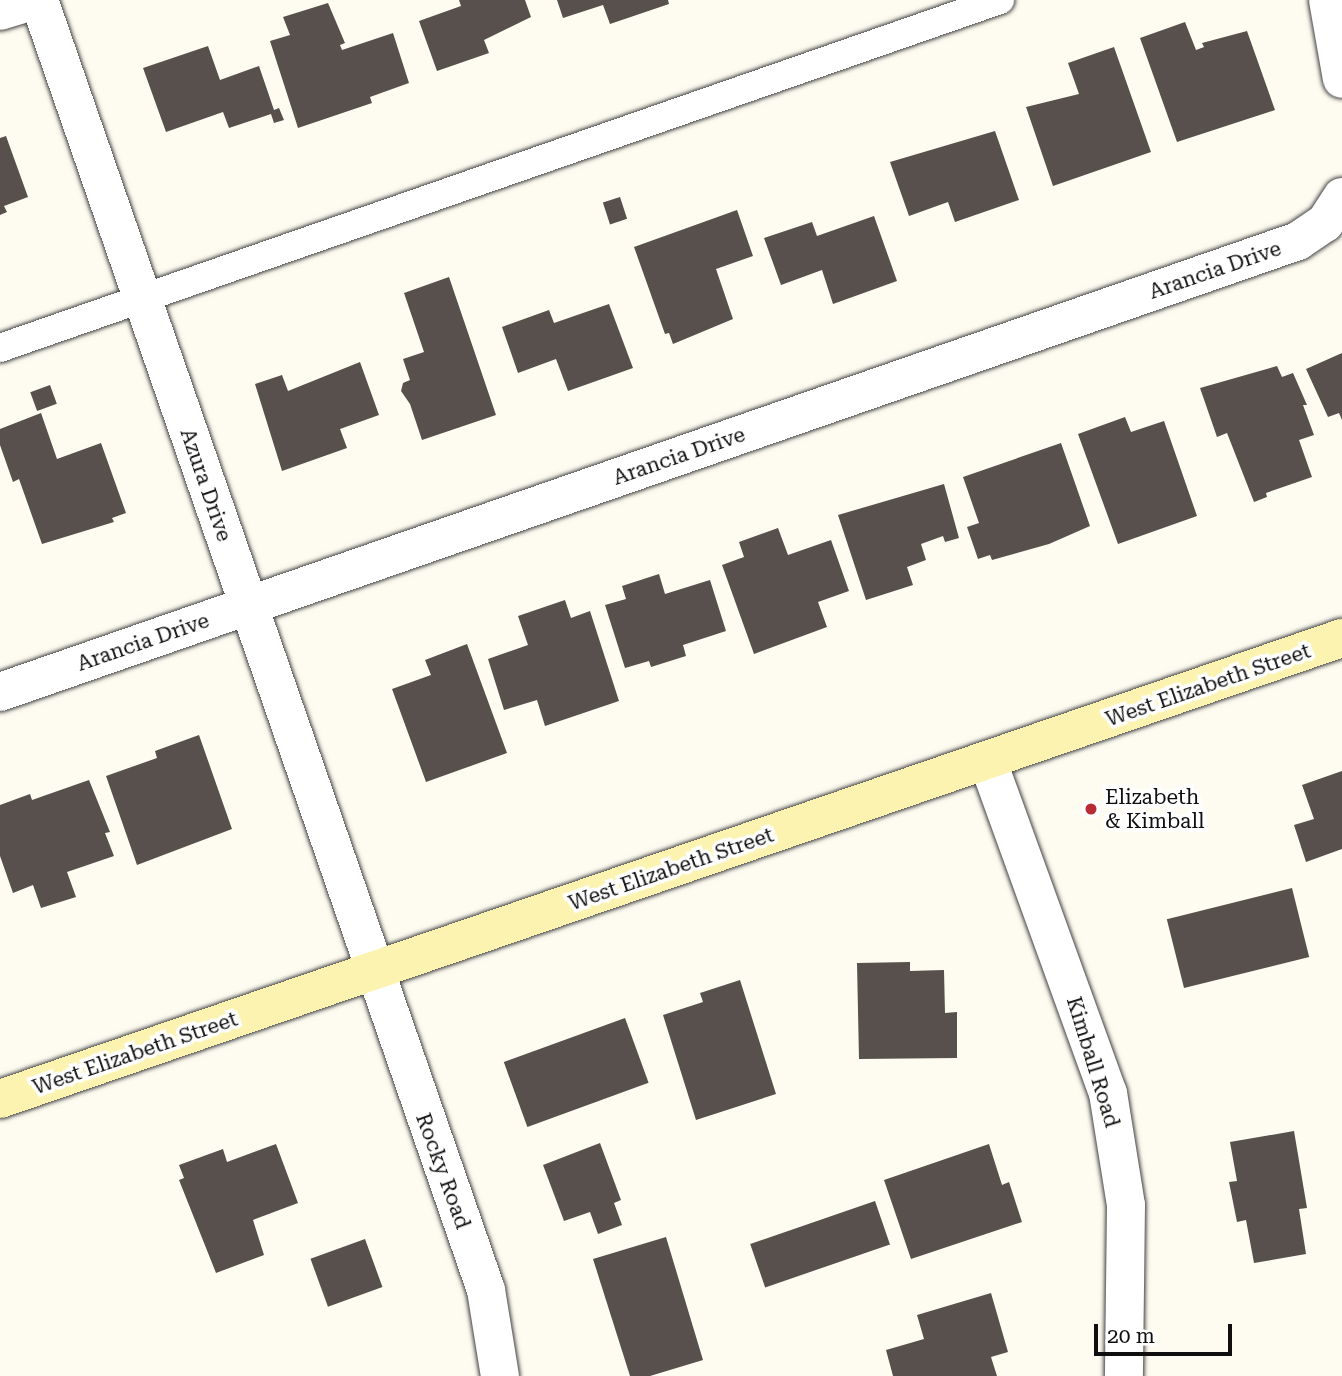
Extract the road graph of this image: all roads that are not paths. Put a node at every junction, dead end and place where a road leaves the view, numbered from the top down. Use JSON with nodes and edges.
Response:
{"nodes":[{"id":1,"x":37,"y":0,"type":"edge"},
{"id":2,"x":1000,"y":0,"type":"edge"},
{"id":3,"x":1328,"y":0,"type":"edge"},
{"id":4,"x":0,"y":11,"type":"edge"},
{"id":5,"x":1342,"y":79,"type":"edge"},
{"id":6,"x":1342,"y":197,"type":"edge"},
{"id":7,"x":141,"y":299,"type":"junction"},
{"id":8,"x":0,"y":348,"type":"edge"},
{"id":9,"x":248,"y":606,"type":"junction"},
{"id":10,"x":1342,"y":638,"type":"edge"},
{"id":11,"x":0,"y":692,"type":"edge"},
{"id":12,"x":988,"y":762,"type":"junction"},
{"id":13,"x":372,"y":971,"type":"junction"},
{"id":14,"x":0,"y":1099,"type":"edge"},
{"id":15,"x":500,"y":1376,"type":"edge"},
{"id":16,"x":1124,"y":1376,"type":"edge"}],
"edges":[{"from":1,"to":4,"type":"street"},
{"from":1,"to":7,"type":"street","name":"Azura Drive"},
{"from":2,"to":7,"type":"lane"},
{"from":3,"to":5,"type":"street"},
{"from":6,"to":9,"type":"street","name":"Arancia Drive"},
{"from":7,"to":8,"type":"lane"},
{"from":7,"to":9,"type":"street","name":"Azura Drive"},
{"from":9,"to":11,"type":"street","name":"Arancia Drive"},
{"from":9,"to":13,"type":"street","name":"Azura Drive"},
{"from":10,"to":12,"type":"main road","name":"West Elizabeth Street"},
{"from":12,"to":13,"type":"main road","name":"West Elizabeth Street"},
{"from":12,"to":16,"type":"street","name":"Kimball Road"},
{"from":13,"to":14,"type":"main road","name":"West Elizabeth Street"},
{"from":13,"to":15,"type":"street","name":"Rocky Road"}]}
